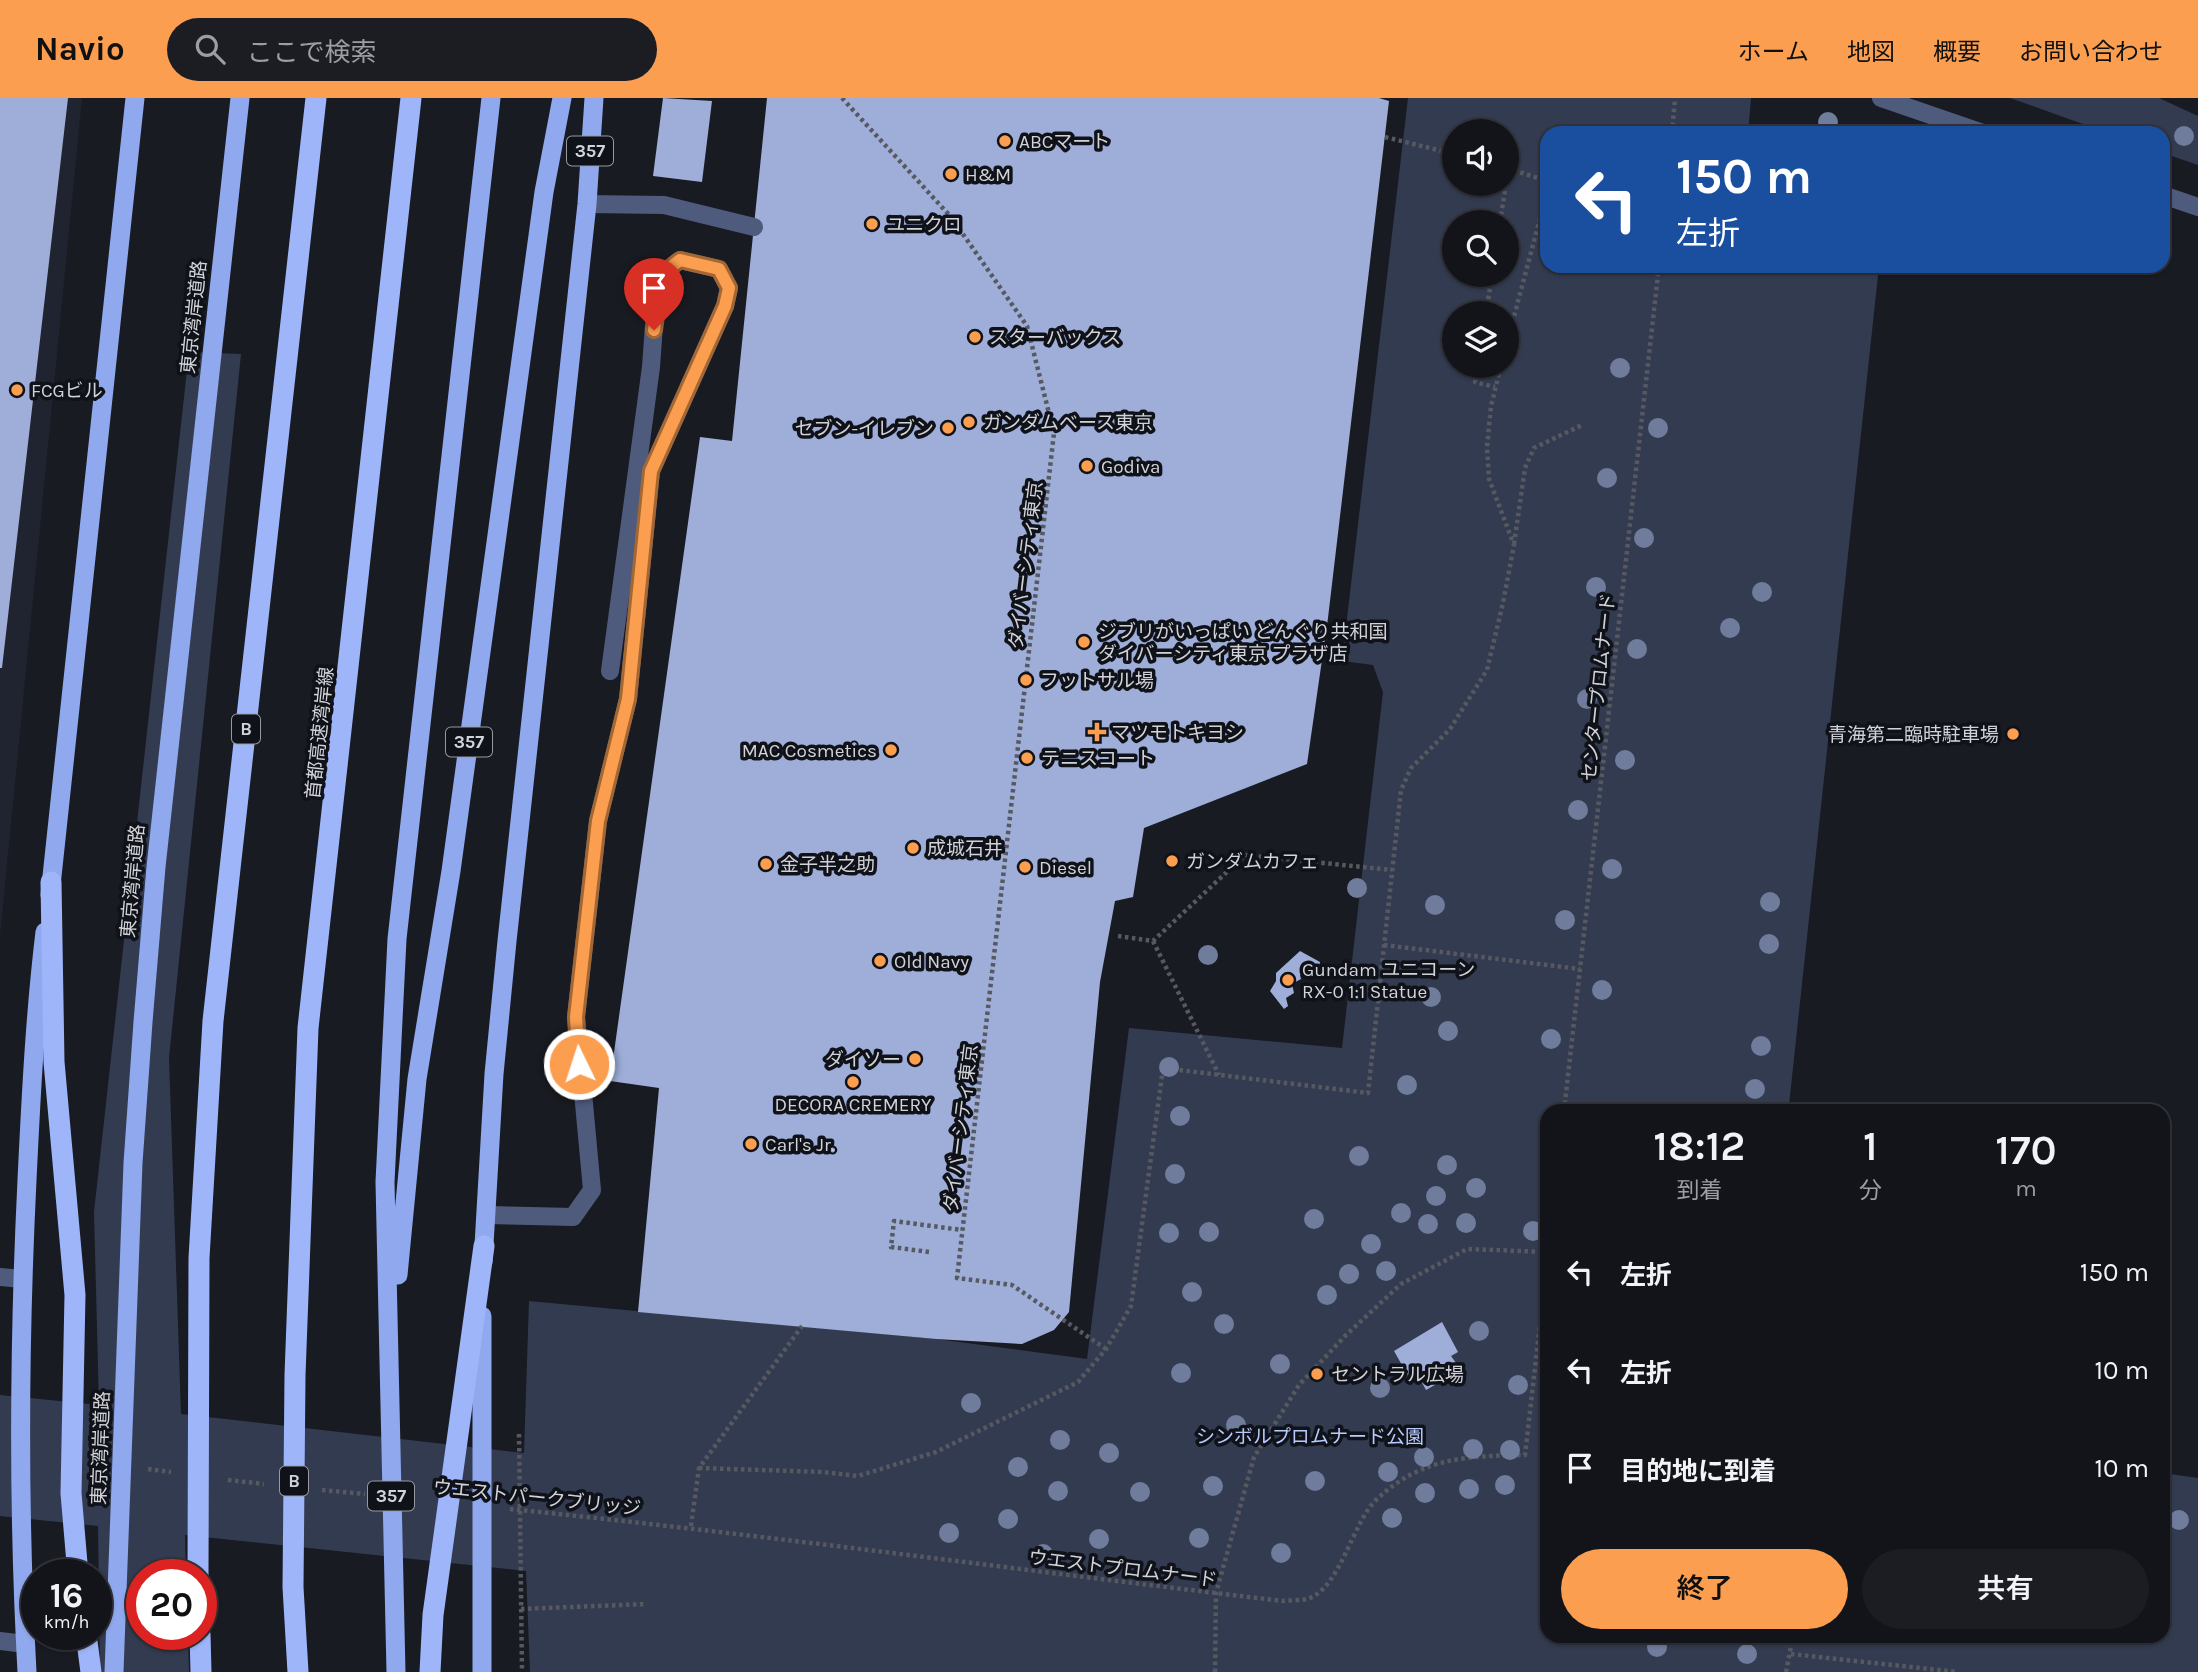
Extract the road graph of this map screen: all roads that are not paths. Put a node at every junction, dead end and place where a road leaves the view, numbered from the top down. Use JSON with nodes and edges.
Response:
{"nodes":[{"id":1,"x":135,"y":98,"type":"edge"},
{"id":2,"x":240,"y":98,"type":"edge"},
{"id":3,"x":316,"y":98,"type":"edge"},
{"id":4,"x":411,"y":98,"type":"edge"},
{"id":5,"x":491,"y":98,"type":"edge"},
{"id":6,"x":562,"y":98,"type":"edge"},
{"id":7,"x":594,"y":98,"type":"edge"},
{"id":8,"x":1881,"y":98,"type":"edge"},
{"id":9,"x":1963,"y":126,"type":"edge"},
{"id":10,"x":2170,"y":197,"type":"edge"},
{"id":11,"x":587,"y":204,"type":"junction"},
{"id":12,"x":2198,"y":207,"type":"edge"},
{"id":13,"x":754,"y":227,"type":"dead end"},
{"id":14,"x":610,"y":671,"type":"dead end"},
{"id":15,"x":51,"y":882,"type":"junction"},
{"id":16,"x":486,"y":1215,"type":"junction"},
{"id":17,"x":484,"y":1246,"type":"junction"},
{"id":18,"x":0,"y":1277,"type":"edge"},
{"id":19,"x":22,"y":1279,"type":"junction"},
{"id":20,"x":387,"y":1388,"type":"junction"},
{"id":21,"x":24,"y":1559,"type":"edge"},
{"id":22,"x":76,"y":1559,"type":"edge"},
{"id":23,"x":198,"y":1559,"type":"edge"},
{"id":24,"x":0,"y":1641,"type":"edge"},
{"id":25,"x":21,"y":1644,"type":"edge"},
{"id":26,"x":25,"y":1650,"type":"edge"},
{"id":27,"x":88,"y":1650,"type":"edge"},
{"id":28,"x":200,"y":1650,"type":"edge"},
{"id":29,"x":27,"y":1672,"type":"edge"},
{"id":30,"x":91,"y":1672,"type":"edge"},
{"id":31,"x":114,"y":1672,"type":"edge"},
{"id":32,"x":201,"y":1672,"type":"edge"},
{"id":33,"x":298,"y":1672,"type":"edge"},
{"id":34,"x":396,"y":1672,"type":"edge"},
{"id":35,"x":430,"y":1672,"type":"edge"},
{"id":36,"x":482,"y":1672,"type":"edge"}],
"edges":[{"from":1,"to":15,"type":"highway"},
{"from":2,"to":31,"type":"highway","name":"東京湾岸道路"},
{"from":3,"to":23,"type":"highway","number":"B"},
{"from":4,"to":33,"type":"highway","name":"首都高速湾岸線","number":"B"},
{"from":5,"to":20,"type":"highway","number":"357"},
{"from":6,"to":20,"type":"highway","number":"357"},
{"from":7,"to":11,"type":"highway","number":"357"},
{"from":8,"to":9,"type":"street"},
{"from":10,"to":12,"type":"street"},
{"from":11,"to":13,"type":"street"},
{"from":11,"to":16,"type":"highway","number":"357"},
{"from":14,"to":16,"type":"street"},
{"from":15,"to":19,"type":"highway"},
{"from":15,"to":22,"type":"highway"},
{"from":16,"to":17,"type":"highway","number":"357"},
{"from":17,"to":35,"type":"highway"},
{"from":17,"to":36,"type":"highway","number":"357"},
{"from":18,"to":19,"type":"street"},
{"from":19,"to":21,"type":"highway"},
{"from":20,"to":34,"type":"highway","number":"357"},
{"from":24,"to":25,"type":"street"},
{"from":26,"to":29,"type":"highway"},
{"from":27,"to":30,"type":"highway"},
{"from":28,"to":32,"type":"highway"}]}
